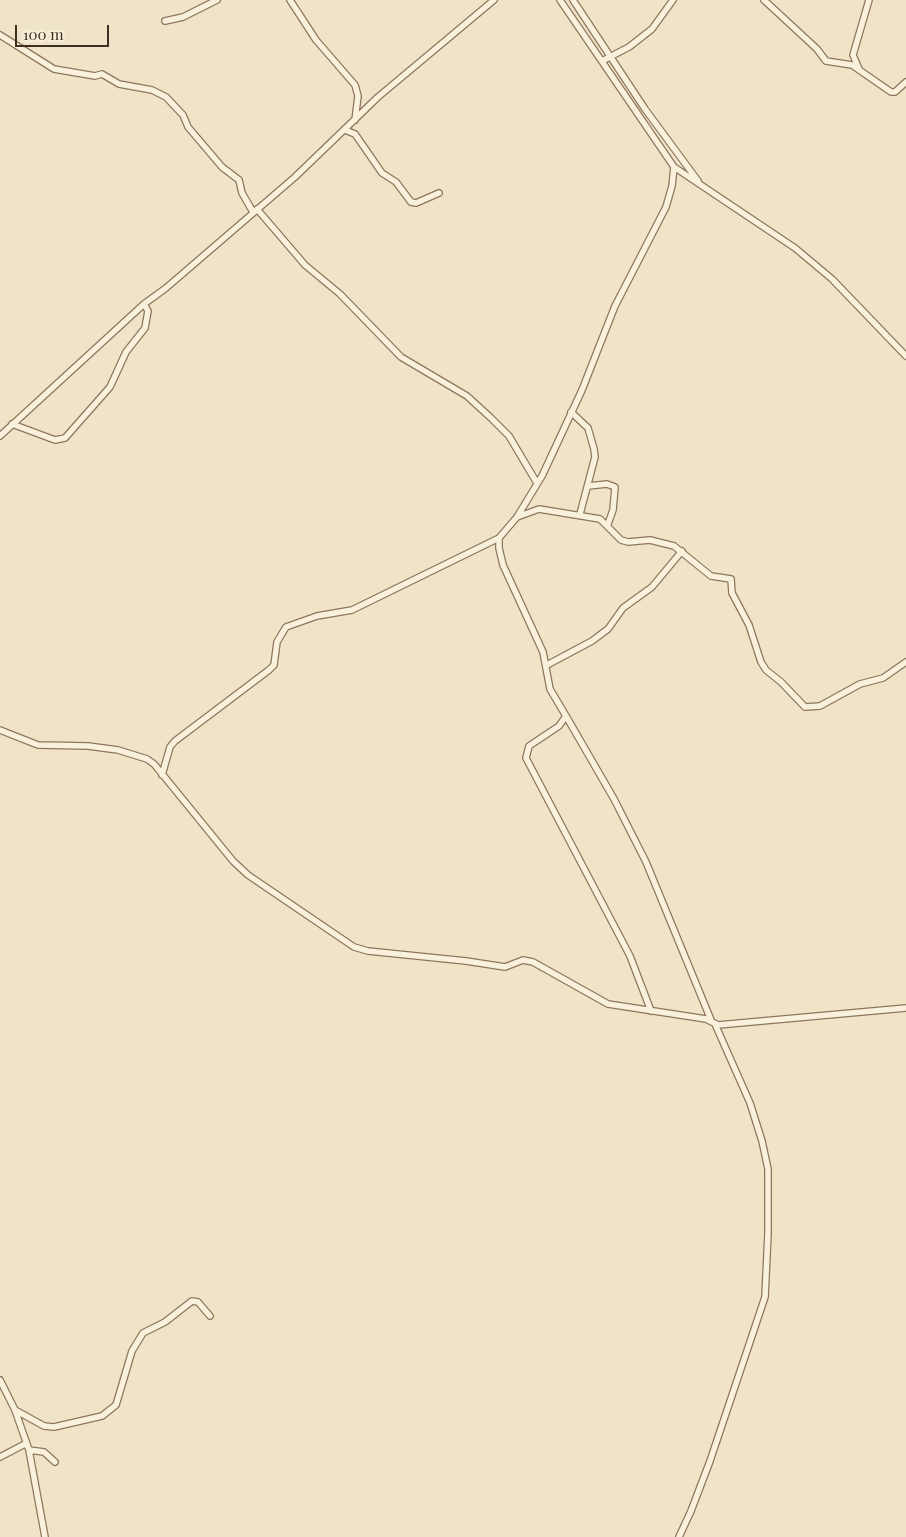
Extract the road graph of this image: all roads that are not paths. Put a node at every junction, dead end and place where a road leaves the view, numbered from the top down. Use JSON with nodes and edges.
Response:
{"nodes":[{"id":1,"x":217,"y":0,"type":"edge"},
{"id":2,"x":290,"y":0,"type":"edge"},
{"id":3,"x":494,"y":0,"type":"edge"},
{"id":4,"x":560,"y":0,"type":"edge"},
{"id":5,"x":573,"y":0,"type":"edge"},
{"id":6,"x":673,"y":0,"type":"edge"},
{"id":7,"x":764,"y":0,"type":"edge"},
{"id":8,"x":869,"y":0,"type":"edge"},
{"id":9,"x":165,"y":20,"type":"dead end"},
{"id":10,"x":0,"y":35,"type":"edge"},
{"id":11,"x":612,"y":56,"type":"junction"},
{"id":12,"x":602,"y":61,"type":"junction"},
{"id":13,"x":859,"y":69,"type":"junction"},
{"id":14,"x":906,"y":82,"type":"edge"},
{"id":15,"x":355,"y":120,"type":"junction"},
{"id":16,"x":345,"y":130,"type":"junction"},
{"id":17,"x":674,"y":168,"type":"junction"},
{"id":18,"x":700,"y":184,"type":"junction"},
{"id":19,"x":438,"y":193,"type":"dead end"},
{"id":20,"x":255,"y":210,"type":"junction"},
{"id":21,"x":144,"y":304,"type":"junction"},
{"id":22,"x":906,"y":356,"type":"edge"},
{"id":23,"x":571,"y":412,"type":"junction"},
{"id":24,"x":12,"y":424,"type":"junction"},
{"id":25,"x":0,"y":436,"type":"edge"},
{"id":26,"x":537,"y":483,"type":"junction"},
{"id":27,"x":588,"y":486,"type":"junction"},
{"id":28,"x":580,"y":514,"type":"junction"},
{"id":29,"x":517,"y":516,"type":"junction"},
{"id":30,"x":608,"y":524,"type":"junction"},
{"id":31,"x":499,"y":538,"type":"junction"},
{"id":32,"x":682,"y":551,"type":"junction"},
{"id":33,"x":906,"y":662,"type":"edge"},
{"id":34,"x":547,"y":665,"type":"junction"},
{"id":35,"x":566,"y":716,"type":"junction"},
{"id":36,"x":0,"y":730,"type":"edge"},
{"id":37,"x":162,"y":775,"type":"junction"},
{"id":38,"x":906,"y":1008,"type":"edge"},
{"id":39,"x":651,"y":1011,"type":"junction"},
{"id":40,"x":713,"y":1022,"type":"junction"},
{"id":41,"x":210,"y":1316,"type":"dead end"},
{"id":42,"x":0,"y":1380,"type":"edge"},
{"id":43,"x":15,"y":1410,"type":"junction"},
{"id":44,"x":27,"y":1447,"type":"junction"},
{"id":45,"x":0,"y":1457,"type":"edge"},
{"id":46,"x":55,"y":1462,"type":"dead end"},
{"id":47,"x":44,"y":1537,"type":"edge"},
{"id":48,"x":679,"y":1537,"type":"edge"}],
"edges":[{"from":1,"to":9,"type":"street"},
{"from":2,"to":15,"type":"street"},
{"from":3,"to":15,"type":"street"},
{"from":4,"to":12,"type":"street"},
{"from":5,"to":11,"type":"street"},
{"from":6,"to":11,"type":"street"},
{"from":7,"to":13,"type":"street"},
{"from":8,"to":13,"type":"street"},
{"from":10,"to":20,"type":"street"},
{"from":11,"to":12,"type":"street"},
{"from":11,"to":18,"type":"street"},
{"from":12,"to":17,"type":"street"},
{"from":13,"to":14,"type":"street"},
{"from":15,"to":16,"type":"street"},
{"from":16,"to":19,"type":"street"},
{"from":16,"to":20,"type":"street"},
{"from":17,"to":18,"type":"street"},
{"from":17,"to":23,"type":"street"},
{"from":18,"to":22,"type":"street"},
{"from":20,"to":21,"type":"street"},
{"from":20,"to":26,"type":"street"},
{"from":21,"to":24,"type":"street"},
{"from":21,"to":24,"type":"street"},
{"from":23,"to":26,"type":"street"},
{"from":23,"to":27,"type":"street"},
{"from":24,"to":25,"type":"street"},
{"from":26,"to":29,"type":"street"},
{"from":27,"to":28,"type":"street"},
{"from":27,"to":30,"type":"street"},
{"from":28,"to":29,"type":"street"},
{"from":28,"to":30,"type":"street"},
{"from":29,"to":31,"type":"street"},
{"from":30,"to":32,"type":"street"},
{"from":31,"to":34,"type":"street"},
{"from":31,"to":37,"type":"street"},
{"from":32,"to":33,"type":"street"},
{"from":32,"to":34,"type":"street"},
{"from":34,"to":35,"type":"street"},
{"from":35,"to":39,"type":"street"},
{"from":35,"to":40,"type":"street"},
{"from":36,"to":37,"type":"street"},
{"from":37,"to":39,"type":"street"},
{"from":38,"to":40,"type":"street"},
{"from":39,"to":40,"type":"street"},
{"from":40,"to":48,"type":"street"},
{"from":41,"to":43,"type":"street"},
{"from":42,"to":43,"type":"street"},
{"from":43,"to":44,"type":"street"},
{"from":44,"to":45,"type":"street"},
{"from":44,"to":46,"type":"street"},
{"from":44,"to":47,"type":"street"}]}
